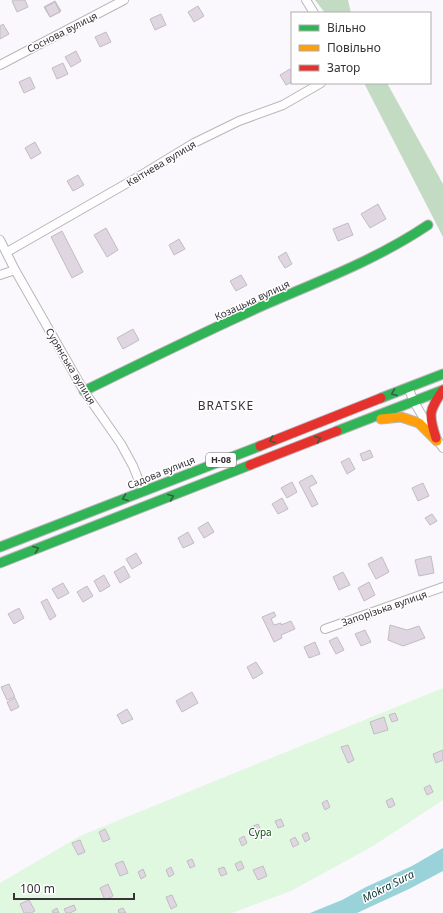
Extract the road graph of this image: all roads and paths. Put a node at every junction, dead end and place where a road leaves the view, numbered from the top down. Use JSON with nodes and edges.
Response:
{"nodes":[{"id":1,"x":124,"y":0,"type":"edge"},
{"id":2,"x":306,"y":0,"type":"edge"},
{"id":3,"x":313,"y":12,"type":"edge"},
{"id":4,"x":0,"y":64,"type":"edge"},
{"id":5,"x":318,"y":84,"type":"edge"},
{"id":6,"x":428,"y":226,"type":"dead end"},
{"id":7,"x":0,"y":240,"type":"edge"},
{"id":8,"x":7,"y":252,"type":"junction"},
{"id":9,"x":15,"y":270,"type":"junction"},
{"id":10,"x":0,"y":275,"type":"edge"},
{"id":11,"x":443,"y":374,"type":"edge"},
{"id":12,"x":408,"y":387,"type":"junction"},
{"id":13,"x":443,"y":390,"type":"edge"},
{"id":14,"x":84,"y":391,"type":"junction"},
{"id":15,"x":417,"y":400,"type":"junction"},
{"id":16,"x":365,"y":421,"type":"junction"},
{"id":17,"x":440,"y":445,"type":"edge"},
{"id":18,"x":143,"y":491,"type":"junction"},
{"id":19,"x":0,"y":547,"type":"edge"},
{"id":20,"x":0,"y":563,"type":"edge"},
{"id":21,"x":443,"y":587,"type":"edge"},
{"id":22,"x":325,"y":629,"type":"dead end"}],
"edges":[{"from":1,"to":4,"type":"street","name":"Соснова вулиця"},
{"from":2,"to":3,"type":"street"},
{"from":5,"to":8,"type":"street","name":"Квітнева вулиця"},
{"from":6,"to":14,"type":"main road","name":"Козацька вулиця"},
{"from":7,"to":8,"type":"street","name":"Сурянська вулиця"},
{"from":8,"to":9,"type":"street","name":"Сурянська вулиця"},
{"from":9,"to":10,"type":"street"},
{"from":9,"to":14,"type":"street","name":"Сурянська вулиця"},
{"from":11,"to":12,"type":"main road","name":"Садова вулиця","number":"Н-08"},
{"from":12,"to":15,"type":"street"},
{"from":12,"to":18,"type":"main road","name":"Садова вулиця","number":"Н-08","one_way":true},
{"from":13,"to":15,"type":"main road","number":"Н-08"},
{"from":13,"to":17,"type":"main road"},
{"from":14,"to":18,"type":"street","name":"Сурянська вулиця"},
{"from":15,"to":16,"type":"main road","number":"Н-08"},
{"from":15,"to":17,"type":"street"},
{"from":16,"to":17,"type":"main road"},
{"from":20,"to":16,"type":"main road","number":"Н-08","one_way":true},
{"from":18,"to":19,"type":"main road","name":"Садова вулиця","number":"Н-08","one_way":true},
{"from":21,"to":22,"type":"street","name":"Запорізька вулиця"}]}
